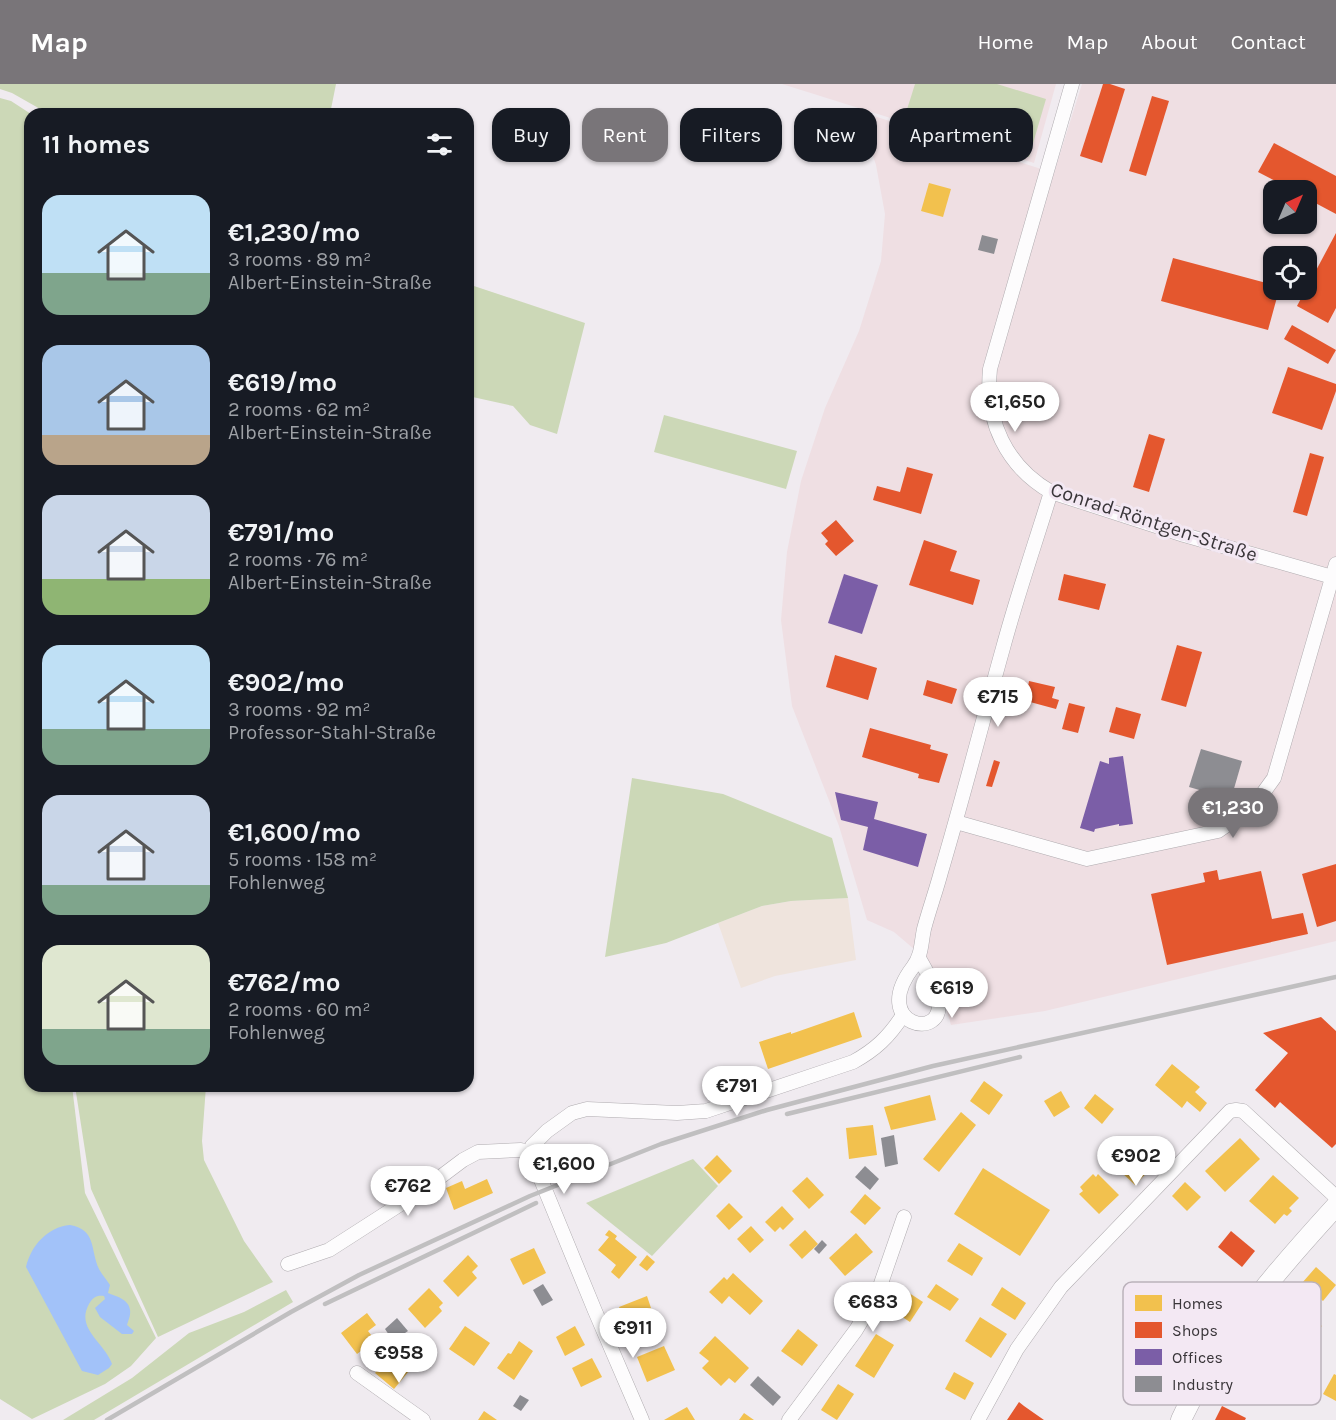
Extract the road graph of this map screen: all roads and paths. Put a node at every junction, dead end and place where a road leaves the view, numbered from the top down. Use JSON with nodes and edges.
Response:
{"nodes":[{"id":1,"x":1072,"y":84,"type":"edge"},
{"id":2,"x":1052,"y":492,"type":"junction"},
{"id":3,"x":1335,"y":573,"type":"edge"},
{"id":4,"x":956,"y":822,"type":"junction"},
{"id":5,"x":919,"y":958,"type":"junction"},
{"id":6,"x":903,"y":1016,"type":"junction"},
{"id":7,"x":530,"y":1154,"type":"junction"},
{"id":8,"x":1336,"y":1197,"type":"edge"},
{"id":9,"x":1336,"y":1206,"type":"edge"},
{"id":10,"x":904,"y":1217,"type":"dead end"},
{"id":11,"x":288,"y":1264,"type":"dead end"},
{"id":12,"x":1268,"y":1282,"type":"edge"},
{"id":13,"x":357,"y":1374,"type":"dead end"},
{"id":14,"x":1188,"y":1405,"type":"edge"},
{"id":15,"x":423,"y":1420,"type":"edge"},
{"id":16,"x":642,"y":1420,"type":"edge"},
{"id":17,"x":789,"y":1420,"type":"edge"},
{"id":18,"x":978,"y":1420,"type":"edge"},
{"id":19,"x":1181,"y":1420,"type":"edge"}],
"edges":[{"from":1,"to":2,"type":"street","name":"Conrad-Röntgen-Straße"},
{"from":2,"to":3,"type":"street","name":"Conrad-Röntgen-Straße"},
{"from":2,"to":4,"type":"street"},
{"from":3,"to":4,"type":"street"},
{"from":4,"to":5,"type":"street"},
{"from":5,"to":6,"type":"street"},
{"from":5,"to":6,"type":"street"},
{"from":6,"to":7,"type":"street"},
{"from":7,"to":11,"type":"street"},
{"from":7,"to":16,"type":"street"},
{"from":8,"to":18,"type":"street"},
{"from":9,"to":12,"type":"main road"},
{"from":10,"to":17,"type":"street"},
{"from":13,"to":15,"type":"street"},
{"from":14,"to":19,"type":"main road"}]}
